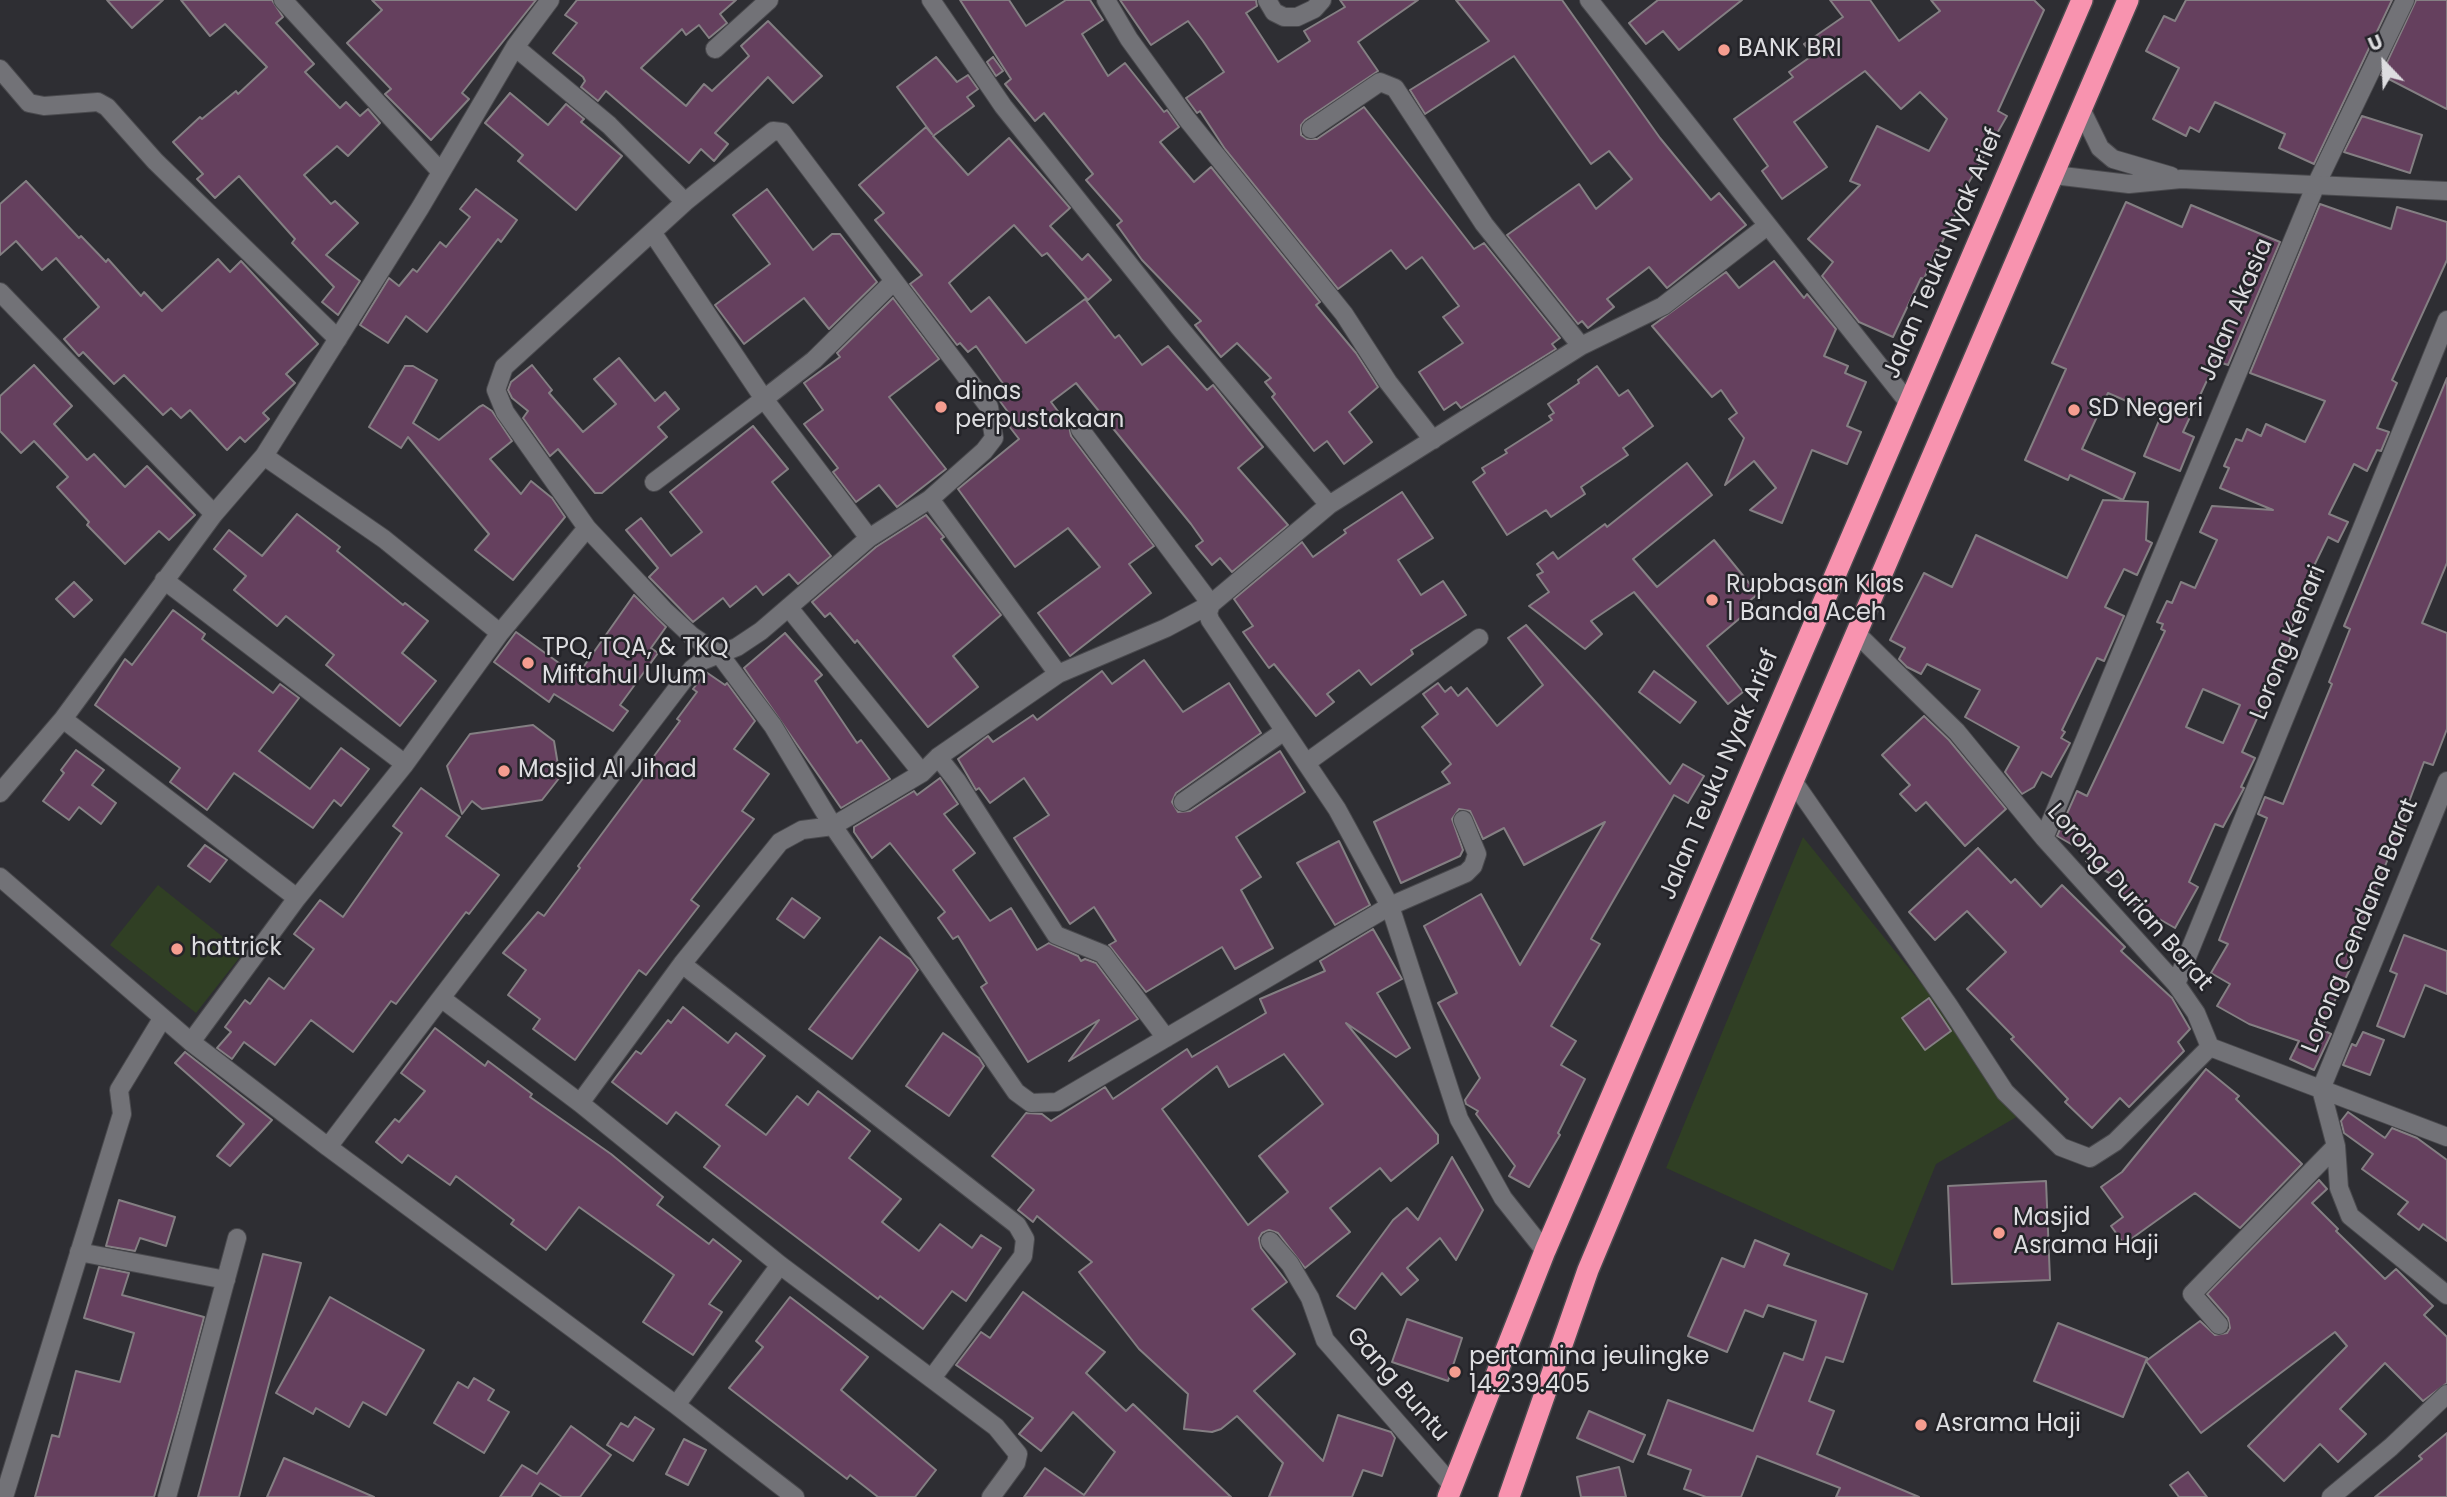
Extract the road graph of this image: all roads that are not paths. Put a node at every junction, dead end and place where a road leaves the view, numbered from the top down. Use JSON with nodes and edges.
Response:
{"nodes":[{"id":1,"x":283,"y":0,"type":"edge"},
{"id":2,"x":550,"y":0,"type":"edge"},
{"id":3,"x":769,"y":0,"type":"edge"},
{"id":4,"x":931,"y":0,"type":"edge"},
{"id":5,"x":1106,"y":0,"type":"edge"},
{"id":6,"x":1267,"y":0,"type":"edge"},
{"id":7,"x":1322,"y":0,"type":"edge"},
{"id":8,"x":1589,"y":0,"type":"edge"},
{"id":9,"x":2128,"y":0,"type":"edge"},
{"id":10,"x":2406,"y":0,"type":"edge"},
{"id":11,"x":2079,"y":2,"type":"edge"},
{"id":12,"x":514,"y":47,"type":"junction"},
{"id":13,"x":715,"y":49,"type":"dead end"},
{"id":14,"x":0,"y":69,"type":"edge"},
{"id":15,"x":2081,"y":109,"type":"junction"},
{"id":16,"x":1311,"y":129,"type":"dead end"},
{"id":17,"x":441,"y":172,"type":"junction"},
{"id":18,"x":2054,"y":175,"type":"junction"},
{"id":19,"x":2180,"y":179,"type":"junction"},
{"id":20,"x":2315,"y":187,"type":"junction"},
{"id":21,"x":2447,"y":191,"type":"edge"},
{"id":22,"x":685,"y":202,"type":"junction"},
{"id":23,"x":1767,"y":226,"type":"junction"},
{"id":24,"x":652,"y":232,"type":"junction"},
{"id":25,"x":894,"y":281,"type":"junction"},
{"id":26,"x":0,"y":292,"type":"edge"},
{"id":27,"x":2447,"y":320,"type":"edge"},
{"id":28,"x":338,"y":339,"type":"junction"},
{"id":29,"x":1581,"y":346,"type":"junction"},
{"id":30,"x":764,"y":400,"type":"junction"},
{"id":31,"x":1908,"y":402,"type":"junction"},
{"id":32,"x":1080,"y":429,"type":"dead end"},
{"id":33,"x":1433,"y":440,"type":"junction"},
{"id":34,"x":264,"y":456,"type":"junction"},
{"id":35,"x":654,"y":482,"type":"dead end"},
{"id":36,"x":930,"y":499,"type":"junction"},
{"id":37,"x":1329,"y":505,"type":"junction"},
{"id":38,"x":214,"y":514,"type":"junction"},
{"id":39,"x":587,"y":528,"type":"junction"},
{"id":40,"x":869,"y":538,"type":"junction"},
{"id":41,"x":164,"y":580,"type":"junction"},
{"id":42,"x":1212,"y":604,"type":"junction"},
{"id":43,"x":789,"y":608,"type":"junction"},
{"id":44,"x":500,"y":633,"type":"junction"},
{"id":45,"x":1857,"y":634,"type":"junction"},
{"id":46,"x":1479,"y":638,"type":"dead end"},
{"id":47,"x":720,"y":655,"type":"junction"},
{"id":48,"x":1058,"y":674,"type":"junction"},
{"id":49,"x":63,"y":719,"type":"junction"},
{"id":50,"x":1283,"y":732,"type":"junction"},
{"id":51,"x":938,"y":757,"type":"junction"},
{"id":52,"x":1306,"y":763,"type":"junction"},
{"id":53,"x":405,"y":764,"type":"junction"},
{"id":54,"x":922,"y":773,"type":"junction"},
{"id":55,"x":1793,"y":781,"type":"junction"},
{"id":56,"x":2447,"y":781,"type":"edge"},
{"id":57,"x":0,"y":793,"type":"edge"},
{"id":58,"x":1183,"y":802,"type":"dead end"},
{"id":59,"x":1463,"y":820,"type":"dead end"},
{"id":60,"x":833,"y":827,"type":"junction"},
{"id":61,"x":2044,"y":838,"type":"junction"},
{"id":62,"x":0,"y":877,"type":"edge"},
{"id":63,"x":297,"y":898,"type":"junction"},
{"id":64,"x":1390,"y":906,"type":"junction"},
{"id":65,"x":682,"y":964,"type":"junction"},
{"id":66,"x":2176,"y":984,"type":"junction"},
{"id":67,"x":441,"y":998,"type":"junction"},
{"id":68,"x":163,"y":1018,"type":"junction"},
{"id":69,"x":1166,"y":1038,"type":"junction"},
{"id":70,"x":191,"y":1042,"type":"junction"},
{"id":71,"x":2210,"y":1047,"type":"junction"},
{"id":72,"x":2321,"y":1089,"type":"junction"},
{"id":73,"x":580,"y":1102,"type":"junction"},
{"id":74,"x":2447,"y":1137,"type":"edge"},
{"id":75,"x":2336,"y":1146,"type":"junction"},
{"id":76,"x":328,"y":1147,"type":"junction"},
{"id":77,"x":237,"y":1238,"type":"dead end"},
{"id":78,"x":1270,"y":1241,"type":"dead end"},
{"id":79,"x":1545,"y":1251,"type":"junction"},
{"id":80,"x":79,"y":1252,"type":"junction"},
{"id":81,"x":779,"y":1265,"type":"junction"},
{"id":82,"x":226,"y":1280,"type":"junction"},
{"id":83,"x":2447,"y":1295,"type":"edge"},
{"id":84,"x":2219,"y":1325,"type":"dead end"},
{"id":85,"x":932,"y":1378,"type":"junction"},
{"id":86,"x":2447,"y":1394,"type":"edge"},
{"id":87,"x":676,"y":1405,"type":"junction"},
{"id":88,"x":1450,"y":1491,"type":"edge"},
{"id":89,"x":4,"y":1497,"type":"edge"},
{"id":90,"x":167,"y":1497,"type":"edge"},
{"id":91,"x":796,"y":1497,"type":"edge"},
{"id":92,"x":991,"y":1497,"type":"edge"},
{"id":93,"x":1509,"y":1497,"type":"edge"},
{"id":94,"x":2331,"y":1497,"type":"edge"}],
"edges":[{"from":1,"to":17,"type":"street"},
{"from":2,"to":12,"type":"street"},
{"from":3,"to":13,"type":"street"},
{"from":4,"to":37,"type":"street"},
{"from":5,"to":33,"type":"street"},
{"from":6,"to":7,"type":"street"},
{"from":8,"to":23,"type":"street"},
{"from":9,"to":15,"type":"highway"},
{"from":10,"to":20,"type":"street","name":"Jalan Akasia"},
{"from":11,"to":31,"type":"highway","name":"Jalan Teuku Nyak Arief"},
{"from":12,"to":17,"type":"street"},
{"from":12,"to":22,"type":"street"},
{"from":14,"to":28,"type":"street"},
{"from":15,"to":18,"type":"highway"},
{"from":15,"to":19,"type":"street"},
{"from":16,"to":29,"type":"street"},
{"from":17,"to":28,"type":"street"},
{"from":18,"to":19,"type":"street"},
{"from":18,"to":45,"type":"highway"},
{"from":19,"to":20,"type":"street"},
{"from":20,"to":21,"type":"street"},
{"from":20,"to":61,"type":"street","name":"Jalan Akasia"},
{"from":22,"to":24,"type":"street"},
{"from":22,"to":25,"type":"street"},
{"from":23,"to":29,"type":"street"},
{"from":23,"to":31,"type":"street"},
{"from":24,"to":30,"type":"street"},
{"from":24,"to":39,"type":"street"},
{"from":25,"to":30,"type":"street"},
{"from":25,"to":36,"type":"street"},
{"from":26,"to":38,"type":"street"},
{"from":27,"to":66,"type":"street","name":"Lorong Kenari"},
{"from":28,"to":34,"type":"street"},
{"from":29,"to":33,"type":"street"},
{"from":30,"to":35,"type":"street"},
{"from":30,"to":40,"type":"street"},
{"from":31,"to":79,"type":"highway","name":"Jalan Teuku Nyak Arief"},
{"from":32,"to":42,"type":"street"},
{"from":33,"to":37,"type":"street"},
{"from":34,"to":38,"type":"street"},
{"from":34,"to":44,"type":"street"},
{"from":36,"to":40,"type":"street"},
{"from":36,"to":48,"type":"street"},
{"from":37,"to":42,"type":"street"},
{"from":38,"to":41,"type":"street"},
{"from":39,"to":44,"type":"street"},
{"from":39,"to":47,"type":"street"},
{"from":40,"to":43,"type":"street"},
{"from":41,"to":49,"type":"street"},
{"from":41,"to":53,"type":"street"},
{"from":42,"to":48,"type":"street"},
{"from":42,"to":50,"type":"street"},
{"from":43,"to":47,"type":"street"},
{"from":43,"to":54,"type":"street"},
{"from":44,"to":53,"type":"street"},
{"from":45,"to":55,"type":"highway"},
{"from":45,"to":61,"type":"street","name":"Lorong Durian Barat"},
{"from":46,"to":52,"type":"street"},
{"from":47,"to":60,"type":"street"},
{"from":47,"to":67,"type":"street"},
{"from":48,"to":51,"type":"street"},
{"from":49,"to":57,"type":"street"},
{"from":49,"to":63,"type":"street"},
{"from":50,"to":52,"type":"street"},
{"from":50,"to":58,"type":"street"},
{"from":51,"to":54,"type":"street"},
{"from":51,"to":69,"type":"street"},
{"from":52,"to":64,"type":"street"},
{"from":53,"to":63,"type":"street"},
{"from":54,"to":60,"type":"street"},
{"from":55,"to":71,"type":"street"},
{"from":55,"to":93,"type":"highway"},
{"from":56,"to":72,"type":"street","name":"Lorong Cendana Barat"},
{"from":59,"to":64,"type":"street"},
{"from":60,"to":65,"type":"street"},
{"from":60,"to":69,"type":"street"},
{"from":61,"to":66,"type":"street","name":"Lorong Durian Barat"},
{"from":62,"to":68,"type":"street"},
{"from":63,"to":70,"type":"street"},
{"from":64,"to":69,"type":"street"},
{"from":64,"to":79,"type":"street"},
{"from":65,"to":73,"type":"street"},
{"from":65,"to":85,"type":"street"},
{"from":66,"to":71,"type":"street","name":"Lorong Durian Barat"},
{"from":67,"to":73,"type":"street"},
{"from":67,"to":76,"type":"street"},
{"from":68,"to":70,"type":"street"},
{"from":68,"to":80,"type":"street"},
{"from":70,"to":76,"type":"street"},
{"from":71,"to":72,"type":"street"},
{"from":72,"to":74,"type":"street"},
{"from":72,"to":75,"type":"street"},
{"from":73,"to":81,"type":"street"},
{"from":75,"to":83,"type":"street"},
{"from":75,"to":84,"type":"street"},
{"from":76,"to":87,"type":"street"},
{"from":77,"to":82,"type":"street"},
{"from":78,"to":88,"type":"street","name":"Gang Buntu"},
{"from":79,"to":88,"type":"highway","name":"Jalan Teuku Nyak Arief"},
{"from":80,"to":82,"type":"street"},
{"from":80,"to":89,"type":"street"},
{"from":81,"to":85,"type":"street"},
{"from":81,"to":87,"type":"street"},
{"from":82,"to":90,"type":"street"},
{"from":85,"to":92,"type":"street"},
{"from":86,"to":94,"type":"street"},
{"from":87,"to":91,"type":"street"}]}
